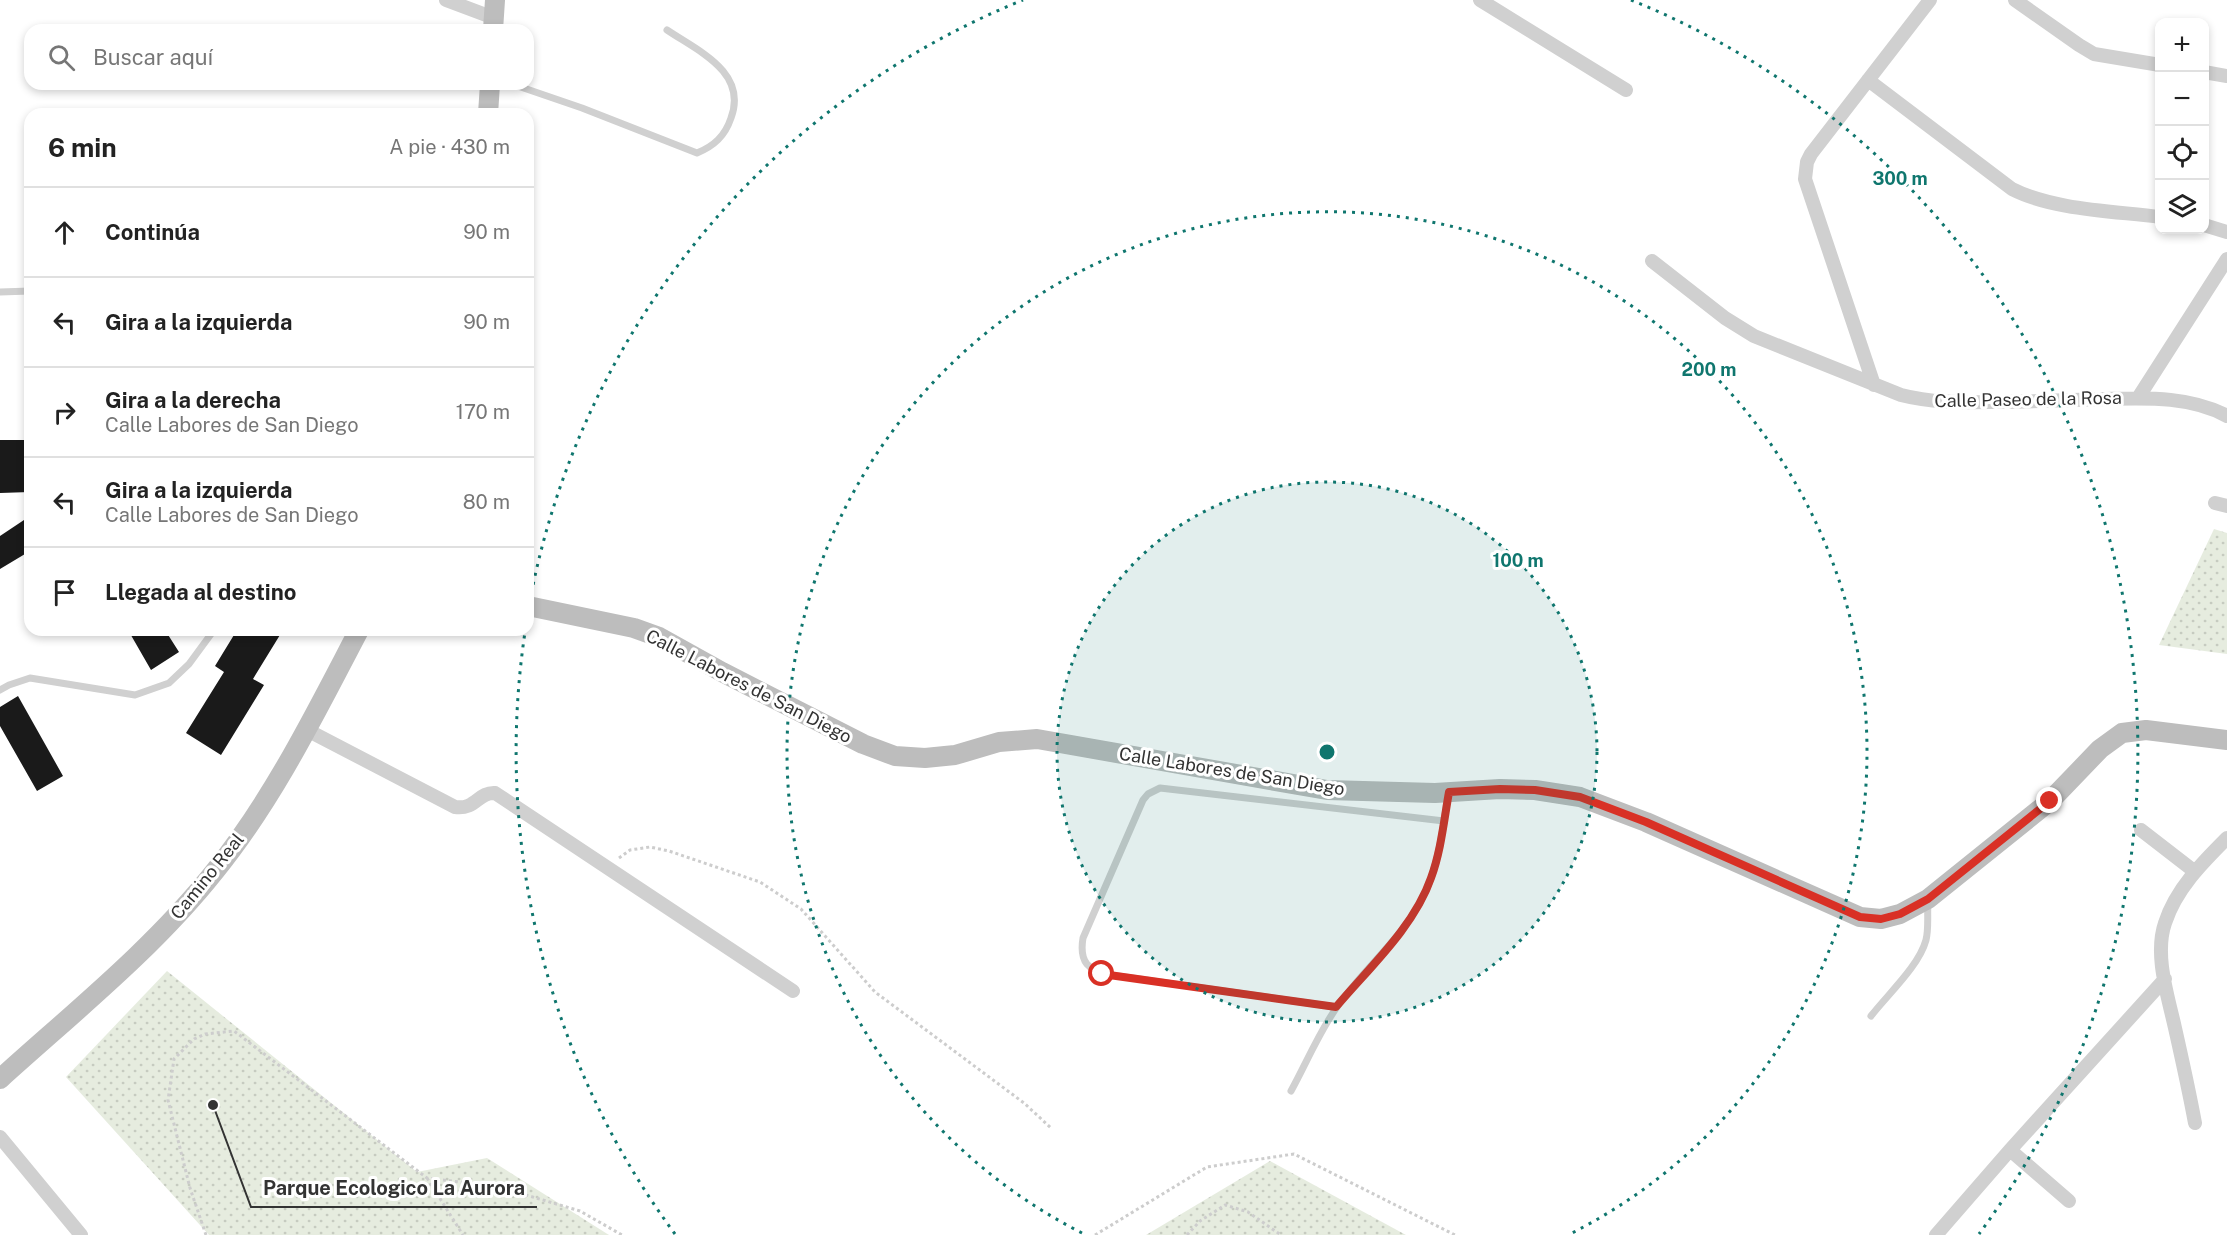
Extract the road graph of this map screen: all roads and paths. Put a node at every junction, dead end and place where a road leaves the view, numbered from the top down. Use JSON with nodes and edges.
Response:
{"nodes":[{"id":1,"x":446,"y":0,"type":"edge"},
{"id":2,"x":1480,"y":0,"type":"edge"},
{"id":3,"x":1930,"y":0,"type":"edge"},
{"id":4,"x":2016,"y":0,"type":"edge"},
{"id":5,"x":494,"y":16,"type":"edge"},
{"id":6,"x":666,"y":30,"type":"dead end"},
{"id":7,"x":2155,"y":64,"type":"edge"},
{"id":8,"x":2209,"y":73,"type":"edge"},
{"id":9,"x":2227,"y":76,"type":"edge"},
{"id":10,"x":1868,"y":80,"type":"junction"},
{"id":11,"x":490,"y":90,"type":"edge"},
{"id":12,"x":530,"y":90,"type":"edge"},
{"id":13,"x":1626,"y":90,"type":"dead end"},
{"id":14,"x":488,"y":108,"type":"edge"},
{"id":15,"x":2155,"y":217,"type":"edge"},
{"id":16,"x":2209,"y":226,"type":"edge"},
{"id":17,"x":2227,"y":232,"type":"edge"},
{"id":18,"x":2227,"y":259,"type":"edge"},
{"id":19,"x":1652,"y":261,"type":"dead end"},
{"id":20,"x":24,"y":291,"type":"edge"},
{"id":21,"x":0,"y":292,"type":"edge"},
{"id":22,"x":1874,"y":386,"type":"junction"},
{"id":23,"x":2138,"y":398,"type":"junction"},
{"id":24,"x":2227,"y":416,"type":"edge"},
{"id":25,"x":534,"y":607,"type":"edge"},
{"id":26,"x":210,"y":636,"type":"edge"},
{"id":27,"x":356,"y":636,"type":"edge"},
{"id":28,"x":0,"y":690,"type":"edge"},
{"id":29,"x":307,"y":730,"type":"junction"},
{"id":30,"x":2227,"y":740,"type":"edge"},
{"id":31,"x":1449,"y":792,"type":"junction"},
{"id":32,"x":1444,"y":821,"type":"junction"},
{"id":33,"x":2141,"y":830,"type":"dead end"},
{"id":34,"x":2227,"y":838,"type":"edge"},
{"id":35,"x":608,"y":866,"type":"junction"},
{"id":36,"x":2194,"y":872,"type":"junction"},
{"id":37,"x":1928,"y":899,"type":"junction"},
{"id":38,"x":2165,"y":979,"type":"junction"},
{"id":39,"x":793,"y":990,"type":"dead end"},
{"id":40,"x":1336,"y":1007,"type":"junction"},
{"id":41,"x":1871,"y":1016,"type":"dead end"},
{"id":42,"x":0,"y":1079,"type":"edge"},
{"id":43,"x":1291,"y":1091,"type":"dead end"},
{"id":44,"x":2196,"y":1123,"type":"dead end"},
{"id":45,"x":1051,"y":1128,"type":"dead end"},
{"id":46,"x":0,"y":1137,"type":"edge"},
{"id":47,"x":2010,"y":1150,"type":"junction"},
{"id":48,"x":426,"y":1178,"type":"junction"},
{"id":49,"x":2068,"y":1201,"type":"dead end"},
{"id":50,"x":81,"y":1235,"type":"edge"},
{"id":51,"x":206,"y":1235,"type":"edge"},
{"id":52,"x":463,"y":1235,"type":"edge"},
{"id":53,"x":622,"y":1235,"type":"edge"},
{"id":54,"x":1095,"y":1235,"type":"edge"},
{"id":55,"x":1187,"y":1235,"type":"edge"},
{"id":56,"x":1281,"y":1235,"type":"edge"},
{"id":57,"x":1455,"y":1235,"type":"edge"},
{"id":58,"x":1936,"y":1235,"type":"edge"}],
"edges":[{"from":1,"to":5,"type":"street"},
{"from":2,"to":13,"type":"street"},
{"from":3,"to":10,"type":"street"},
{"from":4,"to":7,"type":"street"},
{"from":6,"to":12,"type":"lane"},
{"from":8,"to":9,"type":"street"},
{"from":10,"to":15,"type":"street"},
{"from":10,"to":22,"type":"street"},
{"from":11,"to":14,"type":"street"},
{"from":16,"to":17,"type":"street"},
{"from":18,"to":23,"type":"street"},
{"from":19,"to":22,"type":"street","name":"Calle Paseo de la Rosa"},
{"from":20,"to":21,"type":"lane"},
{"from":22,"to":23,"type":"street","name":"Calle Paseo de la Rosa"},
{"from":23,"to":24,"type":"street","name":"Calle Paseo de la Rosa"},
{"from":25,"to":31,"type":"street","name":"Calle Labores de San Diego"},
{"from":26,"to":28,"type":"lane"},
{"from":27,"to":29,"type":"street","name":"Camino Real"},
{"from":29,"to":35,"type":"street"},
{"from":29,"to":42,"type":"street","name":"Camino Real"},
{"from":30,"to":37,"type":"street","name":"Calle Labores de San Diego"},
{"from":31,"to":32,"type":"lane"},
{"from":31,"to":37,"type":"street","name":"Calle Labores de San Diego"},
{"from":32,"to":40,"type":"lane"},
{"from":32,"to":40,"type":"lane"},
{"from":33,"to":36,"type":"street"},
{"from":34,"to":36,"type":"street"},
{"from":35,"to":39,"type":"street"},
{"from":35,"to":45,"type":"path"},
{"from":36,"to":38,"type":"street"},
{"from":37,"to":41,"type":"lane"},
{"from":38,"to":44,"type":"street"},
{"from":38,"to":47,"type":"street"},
{"from":40,"to":43,"type":"lane"},
{"from":46,"to":50,"type":"street"},
{"from":47,"to":49,"type":"street"},
{"from":47,"to":58,"type":"street"},
{"from":48,"to":51,"type":"path"},
{"from":48,"to":52,"type":"path"},
{"from":48,"to":53,"type":"path"},
{"from":54,"to":57,"type":"path"},
{"from":55,"to":56,"type":"path"}]}
